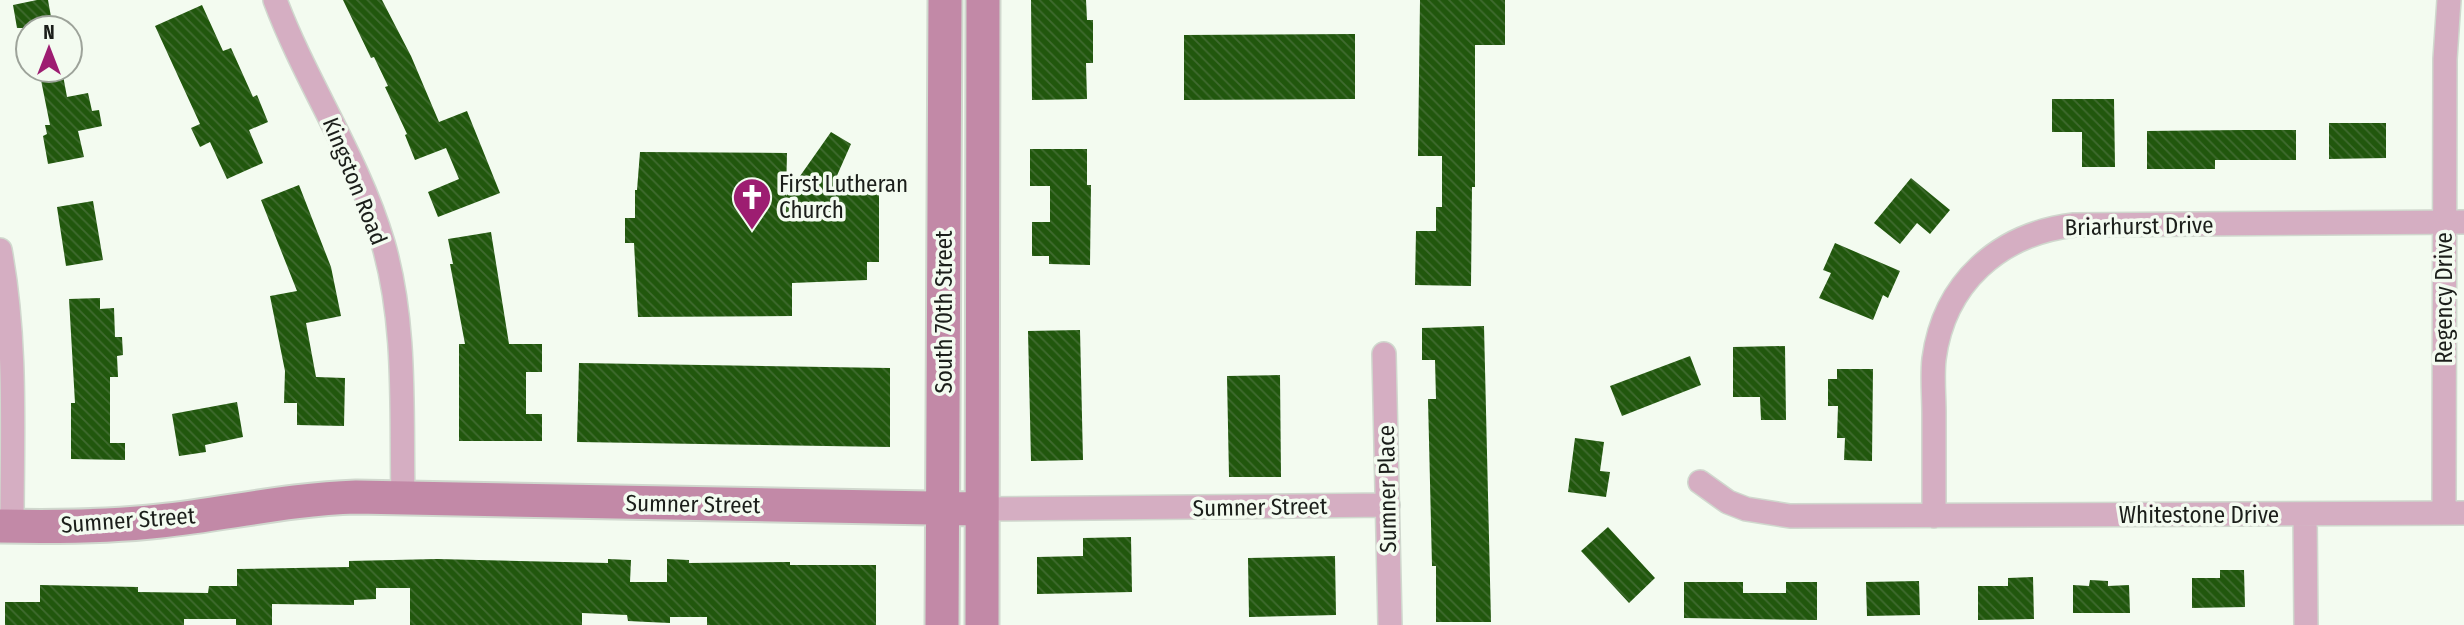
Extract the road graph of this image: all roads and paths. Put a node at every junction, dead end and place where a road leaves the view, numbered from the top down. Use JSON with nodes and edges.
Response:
{"nodes":[{"id":1,"x":275,"y":0,"type":"edge"},
{"id":2,"x":945,"y":0,"type":"edge"},
{"id":3,"x":983,"y":0,"type":"edge"},
{"id":4,"x":2449,"y":0,"type":"edge"},
{"id":5,"x":2454,"y":222,"type":"edge"},
{"id":6,"x":0,"y":250,"type":"edge"},
{"id":7,"x":1384,"y":354,"type":"dead end"},
{"id":8,"x":1700,"y":482,"type":"dead end"},
{"id":9,"x":403,"y":498,"type":"junction"},
{"id":10,"x":1388,"y":505,"type":"junction"},
{"id":11,"x":943,"y":509,"type":"junction"},
{"id":12,"x":982,"y":509,"type":"junction"},
{"id":13,"x":2454,"y":513,"type":"edge"},
{"id":14,"x":2305,"y":514,"type":"junction"},
{"id":15,"x":1934,"y":516,"type":"junction"},
{"id":16,"x":6,"y":526,"type":"edge"},
{"id":17,"x":942,"y":625,"type":"edge"},
{"id":18,"x":982,"y":625,"type":"edge"},
{"id":19,"x":1390,"y":625,"type":"edge"},
{"id":20,"x":2306,"y":625,"type":"edge"}],
"edges":[{"from":1,"to":9,"type":"street","name":"Kingston Road"},
{"from":2,"to":11,"type":"main road","name":"South 70th Street"},
{"from":3,"to":12,"type":"main road","name":"South 70th Street"},
{"from":4,"to":5,"type":"street","name":"Regency Drive"},
{"from":5,"to":13,"type":"street","name":"Regency Drive"},
{"from":5,"to":15,"type":"street","name":"Briarhurst Drive"},
{"from":6,"to":16,"type":"street"},
{"from":7,"to":10,"type":"street","name":"Sumner Place"},
{"from":8,"to":15,"type":"street","name":"Whitestone Drive"},
{"from":9,"to":11,"type":"main road","name":"Sumner Street"},
{"from":9,"to":16,"type":"main road","name":"Sumner Street"},
{"from":10,"to":12,"type":"street","name":"Sumner Street"},
{"from":10,"to":19,"type":"street","name":"Sumner Place"},
{"from":11,"to":12,"type":"main road","name":"Sumner Street"},
{"from":11,"to":17,"type":"main road","name":"South 70th Street"},
{"from":12,"to":18,"type":"main road","name":"South 70th Street"},
{"from":13,"to":14,"type":"street","name":"Whitestone Drive"},
{"from":14,"to":15,"type":"street","name":"Whitestone Drive"},
{"from":14,"to":20,"type":"street"}]}
